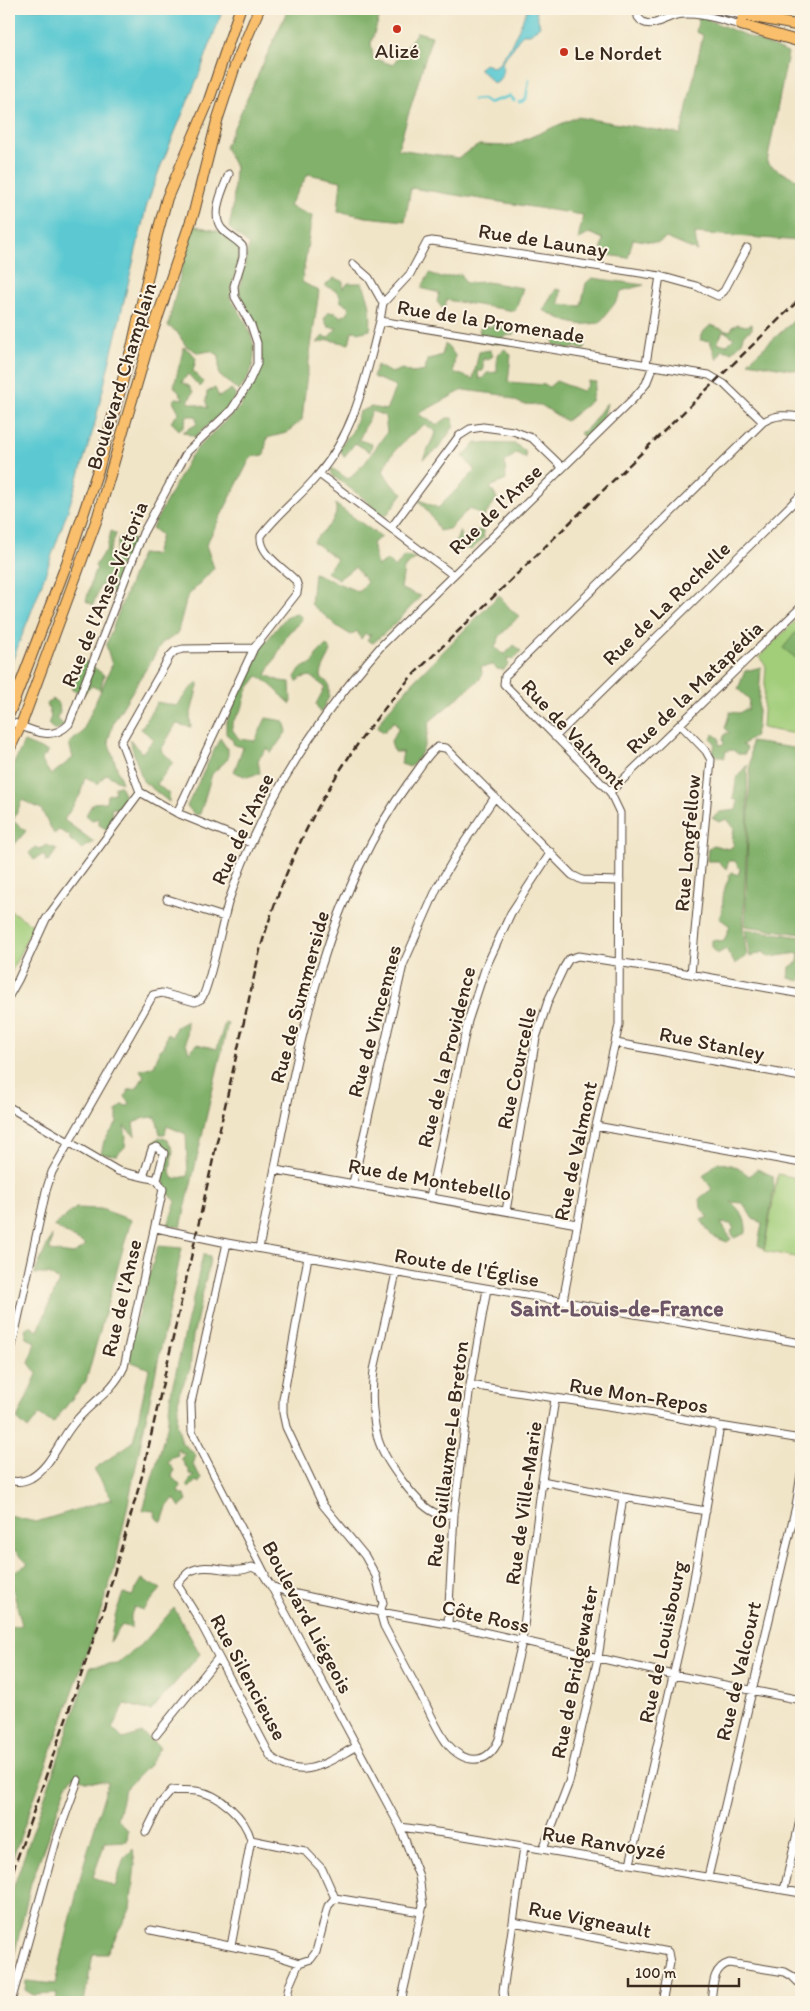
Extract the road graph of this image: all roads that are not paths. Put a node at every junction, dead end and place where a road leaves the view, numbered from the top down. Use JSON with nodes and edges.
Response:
{"nodes":[{"id":1,"x":240,"y":9,"type":"edge"},
{"id":2,"x":259,"y":9,"type":"edge"},
{"id":3,"x":638,"y":9,"type":"edge"},
{"id":4,"x":713,"y":9,"type":"edge"},
{"id":5,"x":743,"y":17,"type":"edge"},
{"id":6,"x":801,"y":26,"type":"edge"},
{"id":7,"x":801,"y":42,"type":"edge"},
{"id":8,"x":229,"y":174,"type":"dead end"},
{"id":9,"x":747,"y":248,"type":"dead end"},
{"id":10,"x":353,"y":264,"type":"dead end"},
{"id":11,"x":660,"y":276,"type":"junction"},
{"id":12,"x":383,"y":303,"type":"junction"},
{"id":13,"x":380,"y":321,"type":"junction"},
{"id":14,"x":650,"y":365,"type":"junction"},
{"id":15,"x":801,"y":417,"type":"edge"},
{"id":16,"x":763,"y":422,"type":"junction"},
{"id":17,"x":562,"y":467,"type":"junction"},
{"id":18,"x":319,"y":474,"type":"junction"},
{"id":19,"x":801,"y":495,"type":"edge"},
{"id":20,"x":391,"y":528,"type":"junction"},
{"id":21,"x":453,"y":575,"type":"junction"},
{"id":22,"x":801,"y":607,"type":"edge"},
{"id":23,"x":254,"y":648,"type":"junction"},
{"id":24,"x":9,"y":714,"type":"edge"},
{"id":25,"x":9,"y":721,"type":"edge"},
{"id":26,"x":21,"y":725,"type":"junction"},
{"id":27,"x":681,"y":725,"type":"junction"},
{"id":28,"x":555,"y":737,"type":"junction"},
{"id":29,"x":9,"y":750,"type":"edge"},
{"id":30,"x":140,"y":792,"type":"junction"},
{"id":31,"x":610,"y":792,"type":"junction"},
{"id":32,"x":495,"y":798,"type":"junction"},
{"id":33,"x":177,"y":813,"type":"junction"},
{"id":34,"x":251,"y":843,"type":"junction"},
{"id":35,"x":551,"y":852,"type":"junction"},
{"id":36,"x":620,"y":881,"type":"junction"},
{"id":37,"x":167,"y":899,"type":"dead end"},
{"id":38,"x":224,"y":917,"type":"junction"},
{"id":39,"x":620,"y":964,"type":"junction"},
{"id":40,"x":691,"y":974,"type":"junction"},
{"id":41,"x":801,"y":994,"type":"edge"},
{"id":42,"x":9,"y":996,"type":"edge"},
{"id":43,"x":616,"y":1043,"type":"junction"},
{"id":44,"x":801,"y":1077,"type":"edge"},
{"id":45,"x":9,"y":1107,"type":"edge"},
{"id":46,"x":596,"y":1126,"type":"junction"},
{"id":47,"x":69,"y":1140,"type":"junction"},
{"id":48,"x":801,"y":1163,"type":"edge"},
{"id":49,"x":276,"y":1170,"type":"junction"},
{"id":50,"x":144,"y":1177,"type":"junction"},
{"id":51,"x":157,"y":1180,"type":"junction"},
{"id":52,"x":353,"y":1183,"type":"junction"},
{"id":53,"x":430,"y":1197,"type":"junction"},
{"id":54,"x":506,"y":1211,"type":"junction"},
{"id":55,"x":577,"y":1224,"type":"junction"},
{"id":56,"x":156,"y":1228,"type":"junction"},
{"id":57,"x":227,"y":1243,"type":"junction"},
{"id":58,"x":259,"y":1248,"type":"junction"},
{"id":59,"x":308,"y":1257,"type":"junction"},
{"id":60,"x":396,"y":1273,"type":"junction"},
{"id":61,"x":487,"y":1289,"type":"junction"},
{"id":62,"x":563,"y":1301,"type":"junction"},
{"id":63,"x":801,"y":1343,"type":"edge"},
{"id":64,"x":9,"y":1360,"type":"edge"},
{"id":65,"x":470,"y":1385,"type":"junction"},
{"id":66,"x":555,"y":1399,"type":"junction"},
{"id":67,"x":720,"y":1426,"type":"junction"},
{"id":68,"x":801,"y":1439,"type":"edge"},
{"id":69,"x":801,"y":1474,"type":"edge"},
{"id":70,"x":9,"y":1480,"type":"edge"},
{"id":71,"x":542,"y":1481,"type":"junction"},
{"id":72,"x":623,"y":1497,"type":"junction"},
{"id":73,"x":706,"y":1511,"type":"junction"},
{"id":74,"x":454,"y":1514,"type":"junction"},
{"id":75,"x":177,"y":1584,"type":"joint"},
{"id":76,"x":271,"y":1586,"type":"junction"},
{"id":77,"x":380,"y":1612,"type":"junction"},
{"id":78,"x":448,"y":1624,"type":"junction"},
{"id":79,"x":522,"y":1642,"type":"junction"},
{"id":80,"x":218,"y":1658,"type":"junction"},
{"id":81,"x":598,"y":1658,"type":"junction"},
{"id":82,"x":674,"y":1675,"type":"junction"},
{"id":83,"x":751,"y":1690,"type":"junction"},
{"id":84,"x":801,"y":1700,"type":"edge"},
{"id":85,"x":156,"y":1735,"type":"dead end"},
{"id":86,"x":357,"y":1746,"type":"junction"},
{"id":87,"x":78,"y":1780,"type":"dead end"},
{"id":88,"x":801,"y":1816,"type":"edge"},
{"id":89,"x":400,"y":1827,"type":"junction"},
{"id":90,"x":146,"y":1832,"type":"dead end"},
{"id":91,"x":251,"y":1840,"type":"junction"},
{"id":92,"x":524,"y":1847,"type":"junction"},
{"id":93,"x":543,"y":1848,"type":"junction"},
{"id":94,"x":630,"y":1864,"type":"junction"},
{"id":95,"x":708,"y":1877,"type":"junction"},
{"id":96,"x":784,"y":1890,"type":"junction"},
{"id":97,"x":801,"y":1893,"type":"edge"},
{"id":98,"x":335,"y":1898,"type":"junction"},
{"id":99,"x":421,"y":1912,"type":"junction"},
{"id":100,"x":513,"y":1922,"type":"junction"},
{"id":101,"x":151,"y":1930,"type":"dead end"},
{"id":102,"x":230,"y":1946,"type":"junction"},
{"id":103,"x":299,"y":1963,"type":"junction"},
{"id":104,"x":801,"y":1985,"type":"edge"},
{"id":105,"x":11,"y":2002,"type":"edge"},
{"id":106,"x":286,"y":2002,"type":"edge"},
{"id":107,"x":401,"y":2002,"type":"edge"},
{"id":108,"x":508,"y":2002,"type":"edge"},
{"id":109,"x":662,"y":2002,"type":"edge"},
{"id":110,"x":711,"y":2002,"type":"edge"}],
"edges":[{"from":1,"to":24,"type":"main road","name":"Boulevard Champlain"},
{"from":2,"to":26,"type":"main road","name":"Boulevard Champlain"},
{"from":3,"to":5,"type":"street"},
{"from":4,"to":5,"type":"street"},
{"from":5,"to":6,"type":"main road"},
{"from":5,"to":7,"type":"main road"},
{"from":8,"to":26,"type":"street","name":"Rue de l'Anse-Victoria"},
{"from":9,"to":11,"type":"street"},
{"from":10,"to":12,"type":"street"},
{"from":11,"to":12,"type":"street","name":"Rue de Launay"},
{"from":11,"to":14,"type":"street"},
{"from":12,"to":13,"type":"street"},
{"from":13,"to":14,"type":"street","name":"Rue de la Promenade"},
{"from":13,"to":18,"type":"street","name":"Rue de la Promenade"},
{"from":14,"to":16,"type":"street","name":"Rue de la Promenade"},
{"from":14,"to":17,"type":"street","name":"Rue de l'Anse"},
{"from":15,"to":16,"type":"street","name":"Rue de Valmont"},
{"from":16,"to":28,"type":"street","name":"Rue de Valmont"},
{"from":17,"to":20,"type":"street"},
{"from":17,"to":21,"type":"street","name":"Rue de l'Anse"},
{"from":18,"to":20,"type":"street"},
{"from":18,"to":23,"type":"street","name":"Rue de la Promenade"},
{"from":19,"to":28,"type":"street","name":"Rue de La Rochelle"},
{"from":20,"to":21,"type":"street"},
{"from":21,"to":34,"type":"street","name":"Rue de l'Anse"},
{"from":22,"to":27,"type":"street","name":"Rue de la Matapédia"},
{"from":23,"to":30,"type":"street"},
{"from":23,"to":33,"type":"street"},
{"from":25,"to":26,"type":"street"},
{"from":26,"to":29,"type":"main road","name":"Boulevard Champlain"},
{"from":27,"to":31,"type":"street","name":"Rue de la Matapédia"},
{"from":27,"to":40,"type":"street","name":"Rue Longfellow"},
{"from":28,"to":31,"type":"street","name":"Rue de Valmont"},
{"from":30,"to":33,"type":"street"},
{"from":30,"to":42,"type":"street"},
{"from":31,"to":36,"type":"street","name":"Rue de Valmont"},
{"from":32,"to":35,"type":"street","name":"Rue de Summerside"},
{"from":32,"to":49,"type":"street","name":"Rue de Summerside"},
{"from":32,"to":52,"type":"street","name":"Rue de Vincennes"},
{"from":33,"to":34,"type":"street"},
{"from":34,"to":38,"type":"street","name":"Rue de l'Anse"},
{"from":35,"to":36,"type":"street","name":"Rue de Summerside"},
{"from":35,"to":53,"type":"street","name":"Rue de la Providence"},
{"from":36,"to":39,"type":"street","name":"Rue de Valmont"},
{"from":37,"to":38,"type":"street"},
{"from":38,"to":47,"type":"street","name":"Rue de l'Anse"},
{"from":39,"to":40,"type":"street","name":"Rue Courcelle"},
{"from":39,"to":43,"type":"street","name":"Rue de Valmont"},
{"from":39,"to":54,"type":"street","name":"Rue Courcelle"},
{"from":40,"to":41,"type":"street","name":"Rue Courcelle"},
{"from":43,"to":44,"type":"street","name":"Rue Stanley"},
{"from":43,"to":46,"type":"street","name":"Rue de Valmont"},
{"from":45,"to":47,"type":"street"},
{"from":46,"to":48,"type":"street"},
{"from":46,"to":55,"type":"street","name":"Rue de Valmont"},
{"from":47,"to":50,"type":"street"},
{"from":47,"to":64,"type":"street","name":"Rue de l'Anse"},
{"from":49,"to":52,"type":"street","name":"Rue de Montebello"},
{"from":49,"to":58,"type":"street","name":"Rue de Summerside"},
{"from":50,"to":51,"type":"street"},
{"from":50,"to":51,"type":"street"},
{"from":51,"to":56,"type":"street","name":"Rue de l'Anse"},
{"from":52,"to":53,"type":"street","name":"Rue de Montebello"},
{"from":53,"to":54,"type":"street","name":"Rue de Montebello"},
{"from":54,"to":55,"type":"street","name":"Rue de Montebello"},
{"from":55,"to":62,"type":"street","name":"Rue de Valmont"},
{"from":56,"to":57,"type":"street","name":"Route de l'Église"},
{"from":56,"to":70,"type":"street","name":"Rue de l'Anse"},
{"from":57,"to":58,"type":"street","name":"Route de l'Église"},
{"from":57,"to":76,"type":"street","name":"Boulevard Liégeois"},
{"from":58,"to":59,"type":"street","name":"Route de l'Église"},
{"from":59,"to":60,"type":"street","name":"Route de l'Église"},
{"from":59,"to":77,"type":"street"},
{"from":60,"to":61,"type":"street","name":"Route de l'Église"},
{"from":60,"to":74,"type":"street"},
{"from":61,"to":62,"type":"street","name":"Route de l'Église"},
{"from":61,"to":65,"type":"street","name":"Rue Guillaume-Le Breton"},
{"from":62,"to":63,"type":"street","name":"Route de l'Église"},
{"from":65,"to":66,"type":"street","name":"Rue Mon-Repos"},
{"from":65,"to":74,"type":"street","name":"Rue Guillaume-Le Breton"},
{"from":66,"to":67,"type":"street","name":"Rue Mon-Repos"},
{"from":66,"to":71,"type":"street","name":"Rue de Ville-Marie"},
{"from":67,"to":68,"type":"street","name":"Rue Mon-Repos"},
{"from":67,"to":73,"type":"street","name":"Rue de Louisbourg"},
{"from":69,"to":83,"type":"street","name":"Rue de Valcourt"},
{"from":71,"to":72,"type":"street"},
{"from":71,"to":79,"type":"street","name":"Rue de Ville-Marie"},
{"from":72,"to":73,"type":"street"},
{"from":72,"to":81,"type":"street","name":"Rue de Bridgewater"},
{"from":73,"to":82,"type":"street","name":"Rue de Louisbourg"},
{"from":74,"to":78,"type":"street","name":"Rue Guillaume-Le Breton"},
{"from":75,"to":76,"type":"street","name":"Côte Ross"},
{"from":75,"to":80,"type":"street","name":"Rue Silencieuse"},
{"from":76,"to":77,"type":"street","name":"Côte Ross"},
{"from":76,"to":86,"type":"street","name":"Boulevard Liégeois"},
{"from":77,"to":78,"type":"street","name":"Côte Ross"},
{"from":77,"to":79,"type":"street","name":"Rue de Ville-Marie"},
{"from":78,"to":79,"type":"street","name":"Côte Ross"},
{"from":79,"to":81,"type":"street","name":"Côte Ross"},
{"from":80,"to":85,"type":"street"},
{"from":80,"to":86,"type":"street","name":"Rue Silencieuse"},
{"from":81,"to":82,"type":"street","name":"Côte Ross"},
{"from":81,"to":93,"type":"street","name":"Rue de Bridgewater"},
{"from":82,"to":83,"type":"street","name":"Côte Ross"},
{"from":82,"to":94,"type":"street","name":"Rue de Louisbourg"},
{"from":83,"to":84,"type":"street","name":"Côte Ross"},
{"from":83,"to":95,"type":"street","name":"Rue de Valcourt"},
{"from":86,"to":89,"type":"street","name":"Boulevard Liégeois"},
{"from":87,"to":105,"type":"street"},
{"from":88,"to":96,"type":"street"},
{"from":89,"to":92,"type":"street","name":"Rue Ranvoyzé"},
{"from":89,"to":99,"type":"street","name":"Boulevard Liégeois"},
{"from":90,"to":91,"type":"street"},
{"from":91,"to":98,"type":"street"},
{"from":91,"to":102,"type":"street"},
{"from":92,"to":93,"type":"street","name":"Rue Ranvoyzé"},
{"from":92,"to":100,"type":"street","name":"Rue Vigneault"},
{"from":93,"to":94,"type":"street","name":"Rue Ranvoyzé"},
{"from":94,"to":95,"type":"street","name":"Rue Ranvoyzé"},
{"from":95,"to":96,"type":"street","name":"Rue Ranvoyzé"},
{"from":96,"to":97,"type":"street","name":"Rue Ranvoyzé"},
{"from":98,"to":99,"type":"street"},
{"from":98,"to":103,"type":"street"},
{"from":99,"to":107,"type":"street","name":"Boulevard Liégeois"},
{"from":100,"to":108,"type":"street","name":"Rue Vigneault"},
{"from":100,"to":109,"type":"street","name":"Rue Vigneault"},
{"from":101,"to":102,"type":"street"},
{"from":102,"to":103,"type":"street"},
{"from":103,"to":106,"type":"street"},
{"from":104,"to":110,"type":"street"}]}
